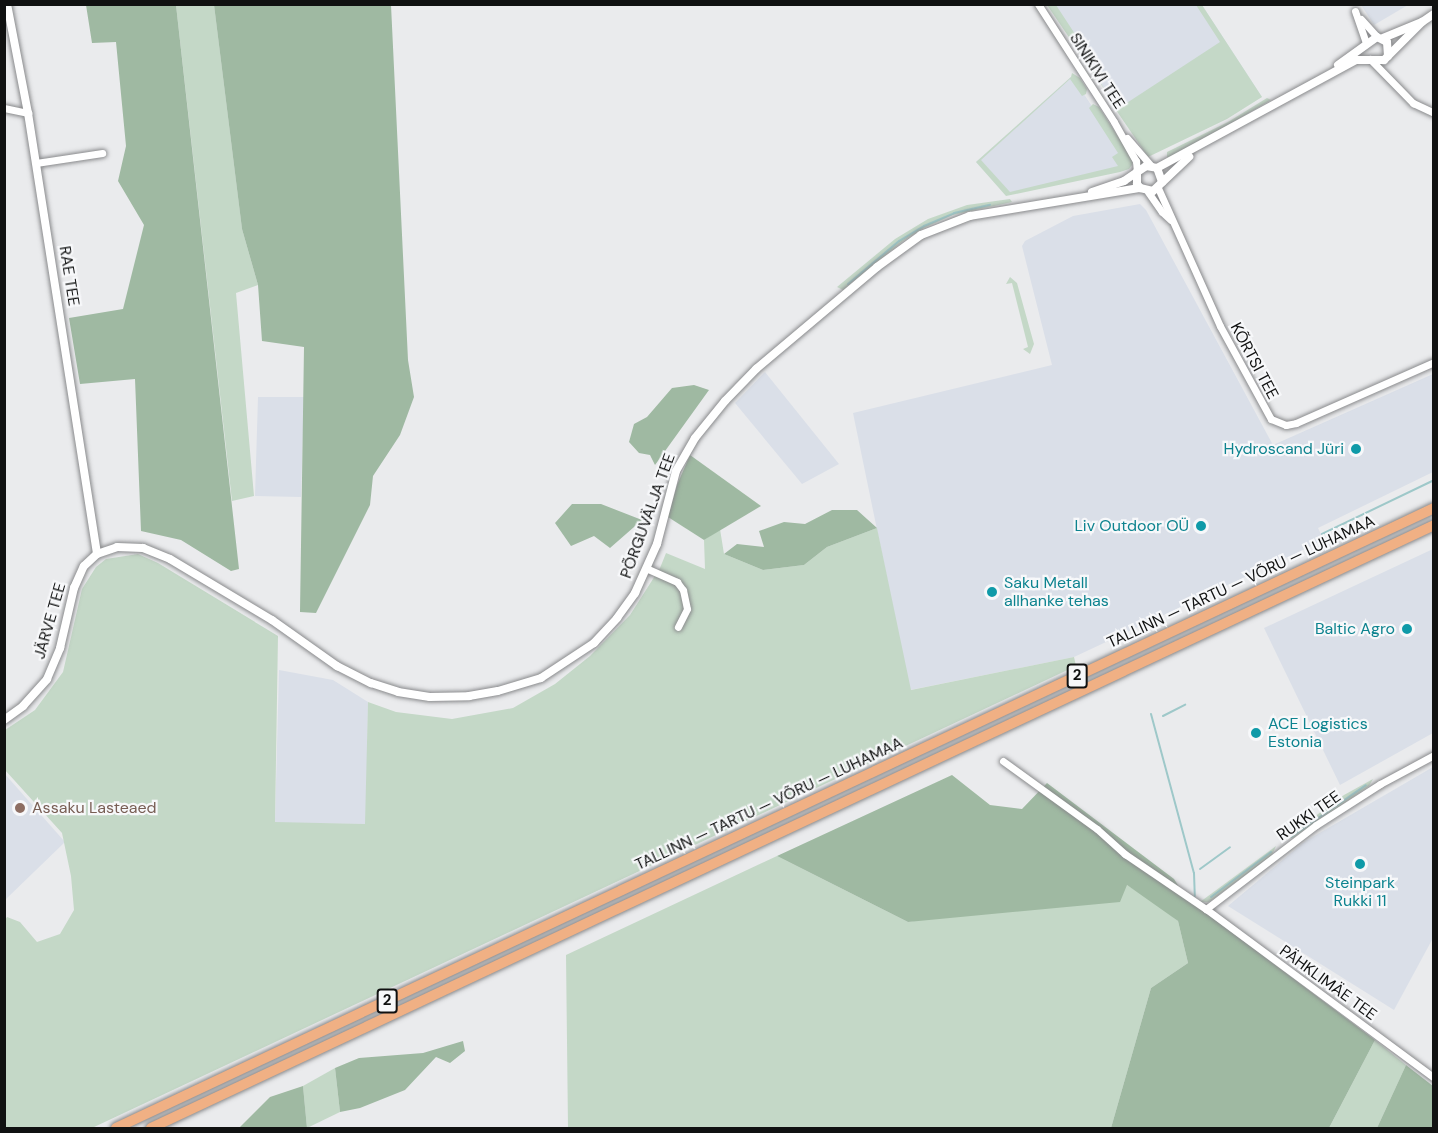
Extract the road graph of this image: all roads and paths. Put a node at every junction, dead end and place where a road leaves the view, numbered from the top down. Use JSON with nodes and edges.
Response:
{"nodes":[{"id":1,"x":7,"y":4,"type":"edge"},
{"id":2,"x":1038,"y":4,"type":"edge"},
{"id":3,"x":1434,"y":14,"type":"edge"},
{"id":4,"x":1422,"y":22,"type":"junction"},
{"id":5,"x":1380,"y":38,"type":"junction"},
{"id":6,"x":1366,"y":44,"type":"junction"},
{"id":7,"x":1388,"y":56,"type":"junction"},
{"id":8,"x":1370,"y":59,"type":"junction"},
{"id":9,"x":1388,"y":75,"type":"junction"},
{"id":10,"x":1326,"y":76,"type":"junction"},
{"id":11,"x":4,"y":108,"type":"edge"},
{"id":12,"x":28,"y":113,"type":"junction"},
{"id":13,"x":1434,"y":113,"type":"edge"},
{"id":14,"x":1114,"y":122,"type":"junction"},
{"id":15,"x":1203,"y":145,"type":"junction"},
{"id":16,"x":102,"y":153,"type":"dead end"},
{"id":17,"x":36,"y":163,"type":"junction"},
{"id":18,"x":1154,"y":167,"type":"junction"},
{"id":19,"x":1137,"y":172,"type":"junction"},
{"id":20,"x":1160,"y":185,"type":"junction"},
{"id":21,"x":1144,"y":190,"type":"junction"},
{"id":22,"x":1071,"y":198,"type":"junction"},
{"id":23,"x":1171,"y":220,"type":"junction"},
{"id":24,"x":1434,"y":362,"type":"edge"},
{"id":25,"x":1434,"y":508,"type":"edge"},
{"id":26,"x":1434,"y":525,"type":"edge"},
{"id":27,"x":97,"y":554,"type":"junction"},
{"id":28,"x":648,"y":569,"type":"junction"},
{"id":29,"x":678,"y":627,"type":"dead end"},
{"id":30,"x":4,"y":720,"type":"edge"},
{"id":31,"x":1434,"y":755,"type":"edge"},
{"id":32,"x":1003,"y":761,"type":"dead end"},
{"id":33,"x":1206,"y":909,"type":"junction"},
{"id":34,"x":1434,"y":1078,"type":"edge"},
{"id":35,"x":116,"y":1128,"type":"edge"},
{"id":36,"x":151,"y":1128,"type":"edge"}],
"edges":[{"from":1,"to":12,"type":"street","name":"RAE TEE"},
{"from":2,"to":14,"type":"street","name":"SINIKIVI TEE"},
{"from":3,"to":4,"type":"street"},
{"from":4,"to":5,"type":"street"},
{"from":4,"to":7,"type":"street"},
{"from":5,"to":6,"type":"street"},
{"from":5,"to":6,"type":"street"},
{"from":5,"to":7,"type":"street"},
{"from":6,"to":8,"type":"street"},
{"from":6,"to":10,"type":"street"},
{"from":7,"to":8,"type":"street"},
{"from":7,"to":9,"type":"street"},
{"from":8,"to":9,"type":"street"},
{"from":8,"to":10,"type":"street"},
{"from":9,"to":13,"type":"street"},
{"from":10,"to":15,"type":"street"},
{"from":11,"to":12,"type":"street"},
{"from":12,"to":17,"type":"street","name":"RAE TEE"},
{"from":14,"to":18,"type":"street","name":"SINIKIVI TEE"},
{"from":14,"to":19,"type":"street","name":"SINIKIVI TEE"},
{"from":15,"to":18,"type":"street"},
{"from":15,"to":20,"type":"street"},
{"from":16,"to":17,"type":"street"},
{"from":17,"to":27,"type":"street","name":"RAE TEE"},
{"from":18,"to":19,"type":"street","name":"PÕRGUVÄLJA TEE"},
{"from":18,"to":20,"type":"street"},
{"from":19,"to":21,"type":"street"},
{"from":19,"to":22,"type":"street","name":"PÕRGUVÄLJA TEE"},
{"from":20,"to":21,"type":"street","name":"PÕRGUVÄLJA TEE"},
{"from":20,"to":23,"type":"street","name":"KÕRTSI TEE"},
{"from":21,"to":22,"type":"street","name":"PÕRGUVÄLJA TEE"},
{"from":21,"to":23,"type":"street","name":"KÕRTSI TEE"},
{"from":22,"to":28,"type":"street","name":"PÕRGUVÄLJA TEE"},
{"from":23,"to":24,"type":"street","name":"KÕRTSI TEE"},
{"from":25,"to":35,"type":"highway","name":"TALLINN — TARTU — VÕRU — LUHAMAA","number":"2"},
{"from":26,"to":36,"type":"highway","name":"TALLINN — TARTU — VÕRU — LUHAMAA","number":"2"},
{"from":27,"to":28,"type":"street","name":"PÕRGUVÄLJA TEE"},
{"from":27,"to":30,"type":"street","name":"JÄRVE TEE"},
{"from":28,"to":29,"type":"street"},
{"from":31,"to":33,"type":"street","name":"RUKKI TEE"},
{"from":32,"to":33,"type":"street","name":"PÄHKLIMÄE TEE"},
{"from":33,"to":34,"type":"street","name":"PÄHKLIMÄE TEE"}]}
